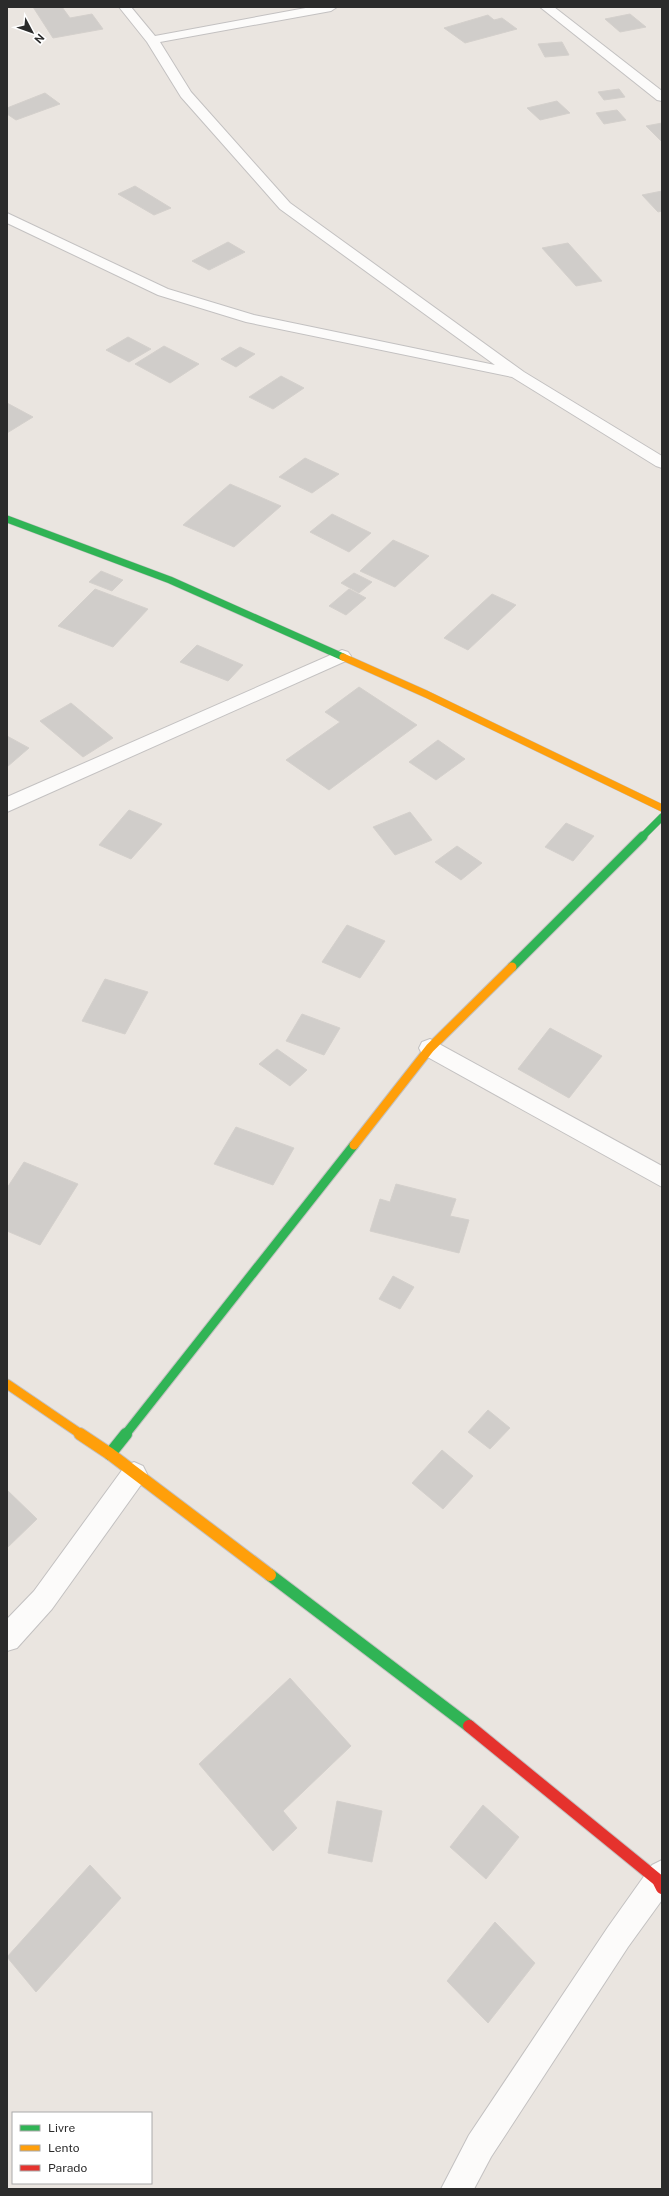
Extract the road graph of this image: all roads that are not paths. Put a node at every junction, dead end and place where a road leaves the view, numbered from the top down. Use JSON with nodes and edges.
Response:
{"nodes":[{"id":1,"x":125,"y":7,"type":"edge"},
{"id":2,"x":331,"y":7,"type":"edge"},
{"id":3,"x":546,"y":7,"type":"edge"},
{"id":4,"x":152,"y":40,"type":"junction"},
{"id":5,"x":662,"y":97,"type":"edge"},
{"id":6,"x":7,"y":216,"type":"edge"},
{"id":7,"x":519,"y":375,"type":"junction"},
{"id":8,"x":662,"y":463,"type":"edge"},
{"id":9,"x":7,"y":519,"type":"edge"},
{"id":10,"x":342,"y":656,"type":"junction"},
{"id":11,"x":7,"y":805,"type":"edge"},
{"id":12,"x":662,"y":808,"type":"edge"},
{"id":13,"x":662,"y":817,"type":"edge"},
{"id":14,"x":430,"y":1048,"type":"junction"},
{"id":15,"x":662,"y":1177,"type":"edge"},
{"id":16,"x":8,"y":1383,"type":"edge"},
{"id":17,"x":110,"y":1454,"type":"junction"},
{"id":18,"x":134,"y":1474,"type":"junction"},
{"id":19,"x":7,"y":1638,"type":"edge"},
{"id":20,"x":661,"y":1881,"type":"edge"},
{"id":21,"x":457,"y":2189,"type":"edge"}],
"edges":[{"from":1,"to":4,"type":"street"},
{"from":2,"to":4,"type":"street"},
{"from":3,"to":5,"type":"street"},
{"from":4,"to":7,"type":"street"},
{"from":6,"to":7,"type":"street"},
{"from":7,"to":8,"type":"street"},
{"from":9,"to":10,"type":"street"},
{"from":10,"to":11,"type":"street"},
{"from":10,"to":12,"type":"street"},
{"from":13,"to":14,"type":"street"},
{"from":14,"to":15,"type":"street"},
{"from":14,"to":17,"type":"street"},
{"from":16,"to":17,"type":"street"},
{"from":17,"to":18,"type":"street"},
{"from":18,"to":19,"type":"street"},
{"from":18,"to":20,"type":"street"},
{"from":20,"to":21,"type":"street"}]}
